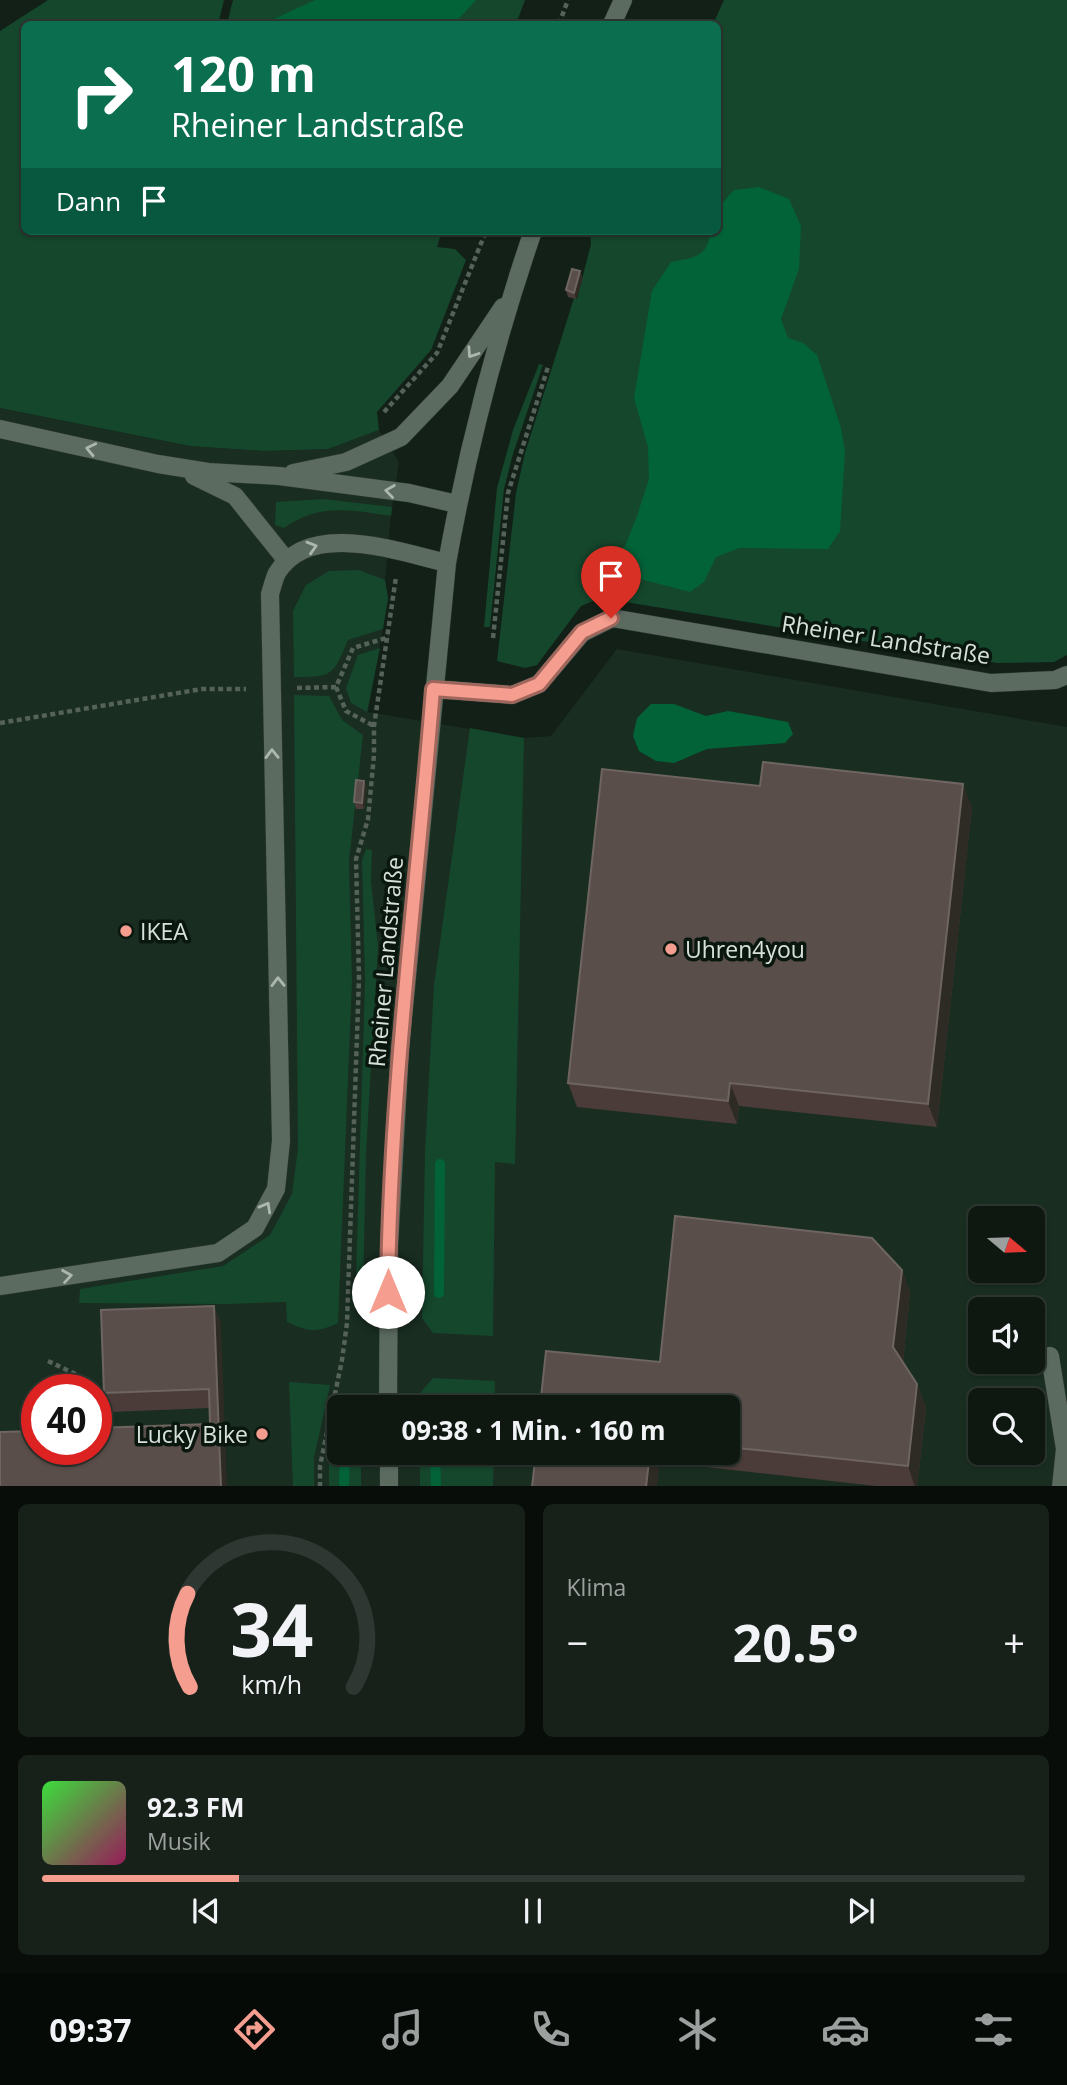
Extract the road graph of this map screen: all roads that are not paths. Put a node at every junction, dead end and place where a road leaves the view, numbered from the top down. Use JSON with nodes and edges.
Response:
{"nodes":[{"id":1,"x":622,"y":0,"type":"edge"},
{"id":2,"x":613,"y":21,"type":"edge"},
{"id":3,"x":532,"y":235,"type":"edge"},
{"id":4,"x":510,"y":296,"type":"junction"},
{"id":5,"x":0,"y":429,"type":"edge"},
{"id":6,"x":158,"y":464,"type":"junction"},
{"id":7,"x":279,"y":476,"type":"junction"},
{"id":8,"x":457,"y":504,"type":"junction"},
{"id":9,"x":287,"y":561,"type":"junction"},
{"id":10,"x":447,"y":563,"type":"junction"},
{"id":11,"x":1067,"y":675,"type":"edge"},
{"id":12,"x":433,"y":689,"type":"junction"},
{"id":13,"x":0,"y":1286,"type":"edge"},
{"id":14,"x":1049,"y":1356,"type":"dead end"},
{"id":15,"x":388,"y":1395,"type":"edge"},
{"id":16,"x":389,"y":1465,"type":"edge"},
{"id":17,"x":389,"y":1486,"type":"edge"},
{"id":18,"x":1061,"y":1486,"type":"edge"}],
"edges":[{"from":1,"to":2,"type":"street"},
{"from":3,"to":4,"type":"street","name":"Rheiner Landstraße"},
{"from":4,"to":7,"type":"street","one_way":true},
{"from":4,"to":8,"type":"street","name":"Rheiner Landstraße"},
{"from":6,"to":5,"type":"street","one_way":true},
{"from":6,"to":7,"type":"street"},
{"from":6,"to":9,"type":"street"},
{"from":8,"to":7,"type":"street","one_way":true},
{"from":8,"to":10,"type":"street","name":"Rheiner Landstraße"},
{"from":9,"to":10,"type":"street","one_way":true},
{"from":13,"to":9,"type":"street","one_way":true},
{"from":10,"to":12,"type":"street","name":"Rheiner Landstraße"},
{"from":11,"to":12,"type":"street","name":"Rheiner Landstraße"},
{"from":12,"to":15,"type":"street","name":"Rheiner Landstraße"},
{"from":14,"to":18,"type":"street"},
{"from":16,"to":17,"type":"street"}]}
